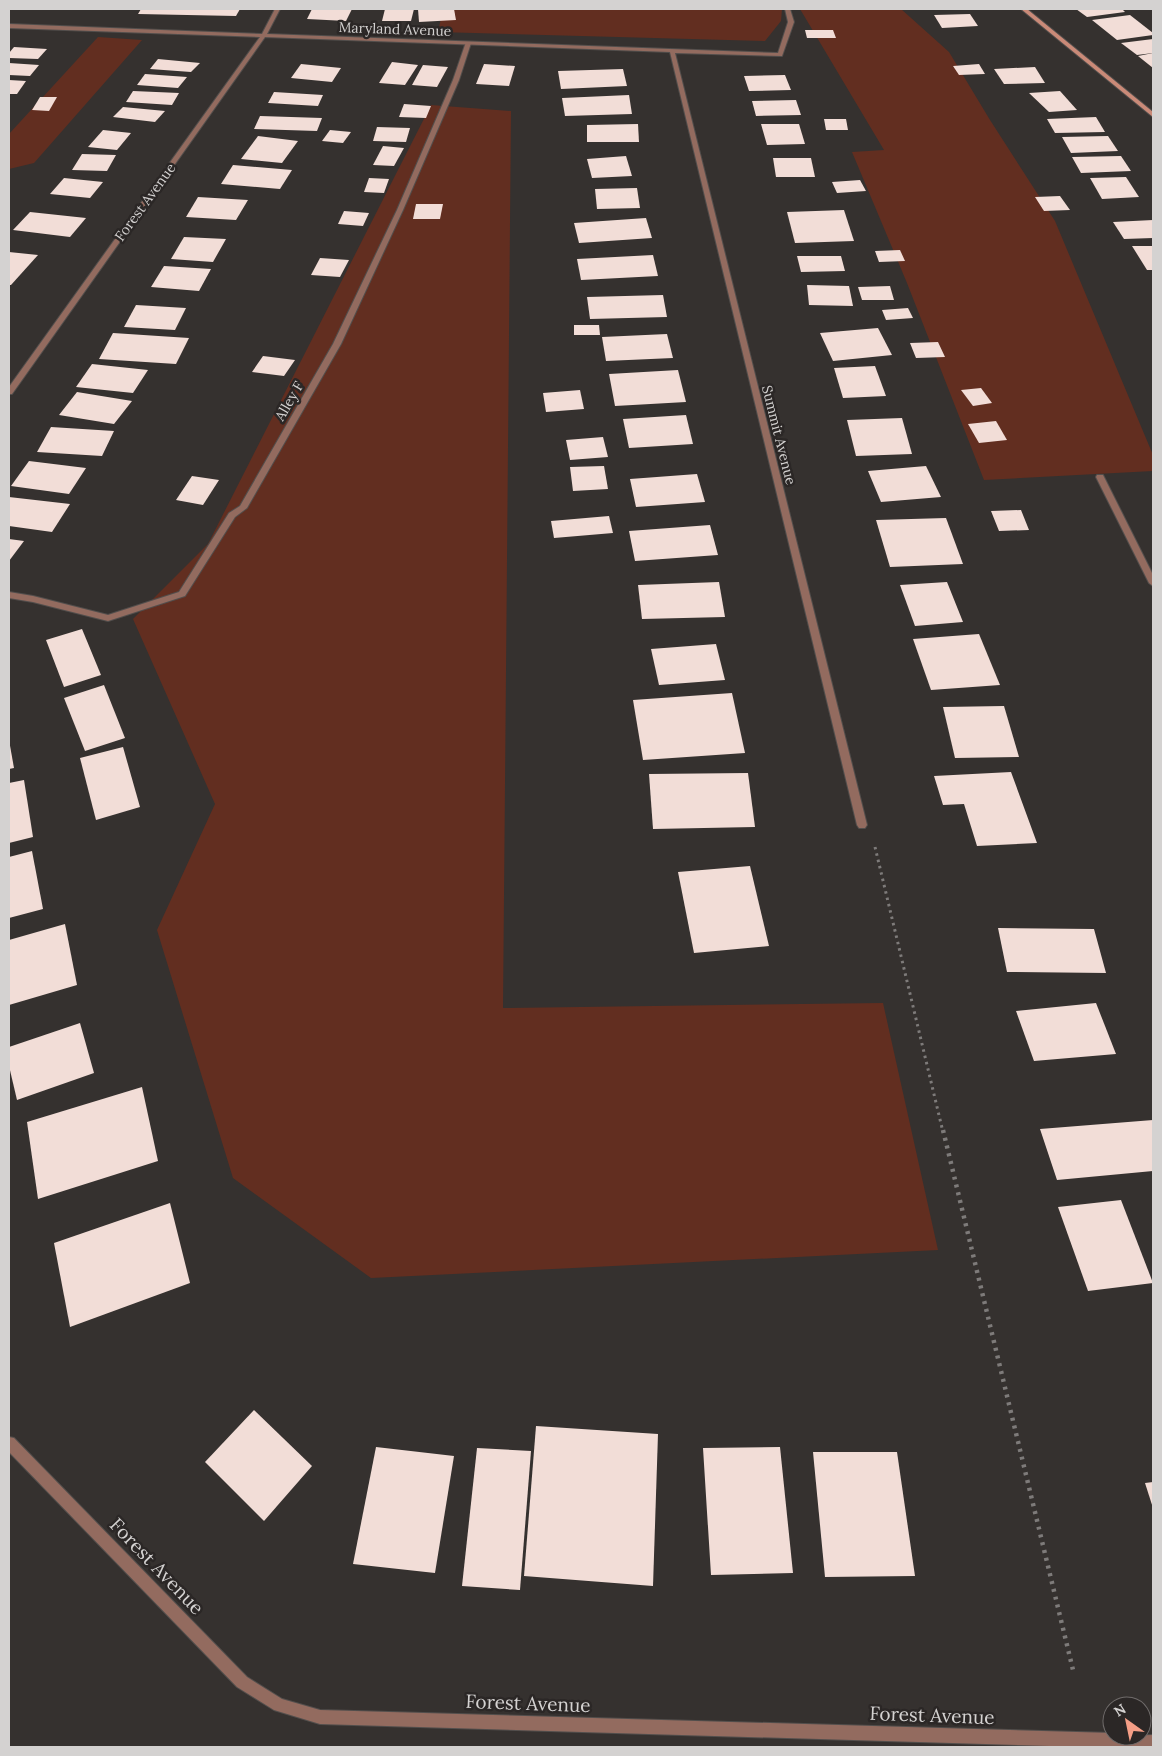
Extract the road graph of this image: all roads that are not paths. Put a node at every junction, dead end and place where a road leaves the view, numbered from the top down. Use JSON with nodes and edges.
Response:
{"nodes":[{"id":1,"x":277,"y":9,"type":"edge"},
{"id":2,"x":788,"y":9,"type":"edge"},
{"id":3,"x":1024,"y":9,"type":"edge"},
{"id":4,"x":9,"y":26,"type":"edge"},
{"id":5,"x":264,"y":35,"type":"junction"},
{"id":6,"x":468,"y":43,"type":"junction"},
{"id":7,"x":672,"y":51,"type":"junction"},
{"id":8,"x":1153,"y":115,"type":"edge"},
{"id":9,"x":9,"y":392,"type":"edge"},
{"id":10,"x":1100,"y":477,"type":"dead end"},
{"id":11,"x":1153,"y":583,"type":"edge"},
{"id":12,"x":9,"y":596,"type":"edge"},
{"id":13,"x":862,"y":825,"type":"dead end"},
{"id":14,"x":9,"y":1444,"type":"edge"},
{"id":15,"x":1153,"y":1742,"type":"edge"}],
"edges":[{"from":1,"to":5,"type":"street","name":"Forest Avenue"},
{"from":2,"to":7,"type":"street","name":"Maryland Avenue"},
{"from":3,"to":8,"type":"street"},
{"from":4,"to":5,"type":"street","name":"Maryland Avenue"},
{"from":5,"to":6,"type":"street","name":"Maryland Avenue"},
{"from":5,"to":9,"type":"street","name":"Forest Avenue"},
{"from":6,"to":7,"type":"street","name":"Maryland Avenue"},
{"from":6,"to":12,"type":"street","name":"Alley F"},
{"from":7,"to":13,"type":"street","name":"Summit Avenue"},
{"from":10,"to":11,"type":"street"},
{"from":14,"to":15,"type":"street","name":"Forest Avenue"}]}
